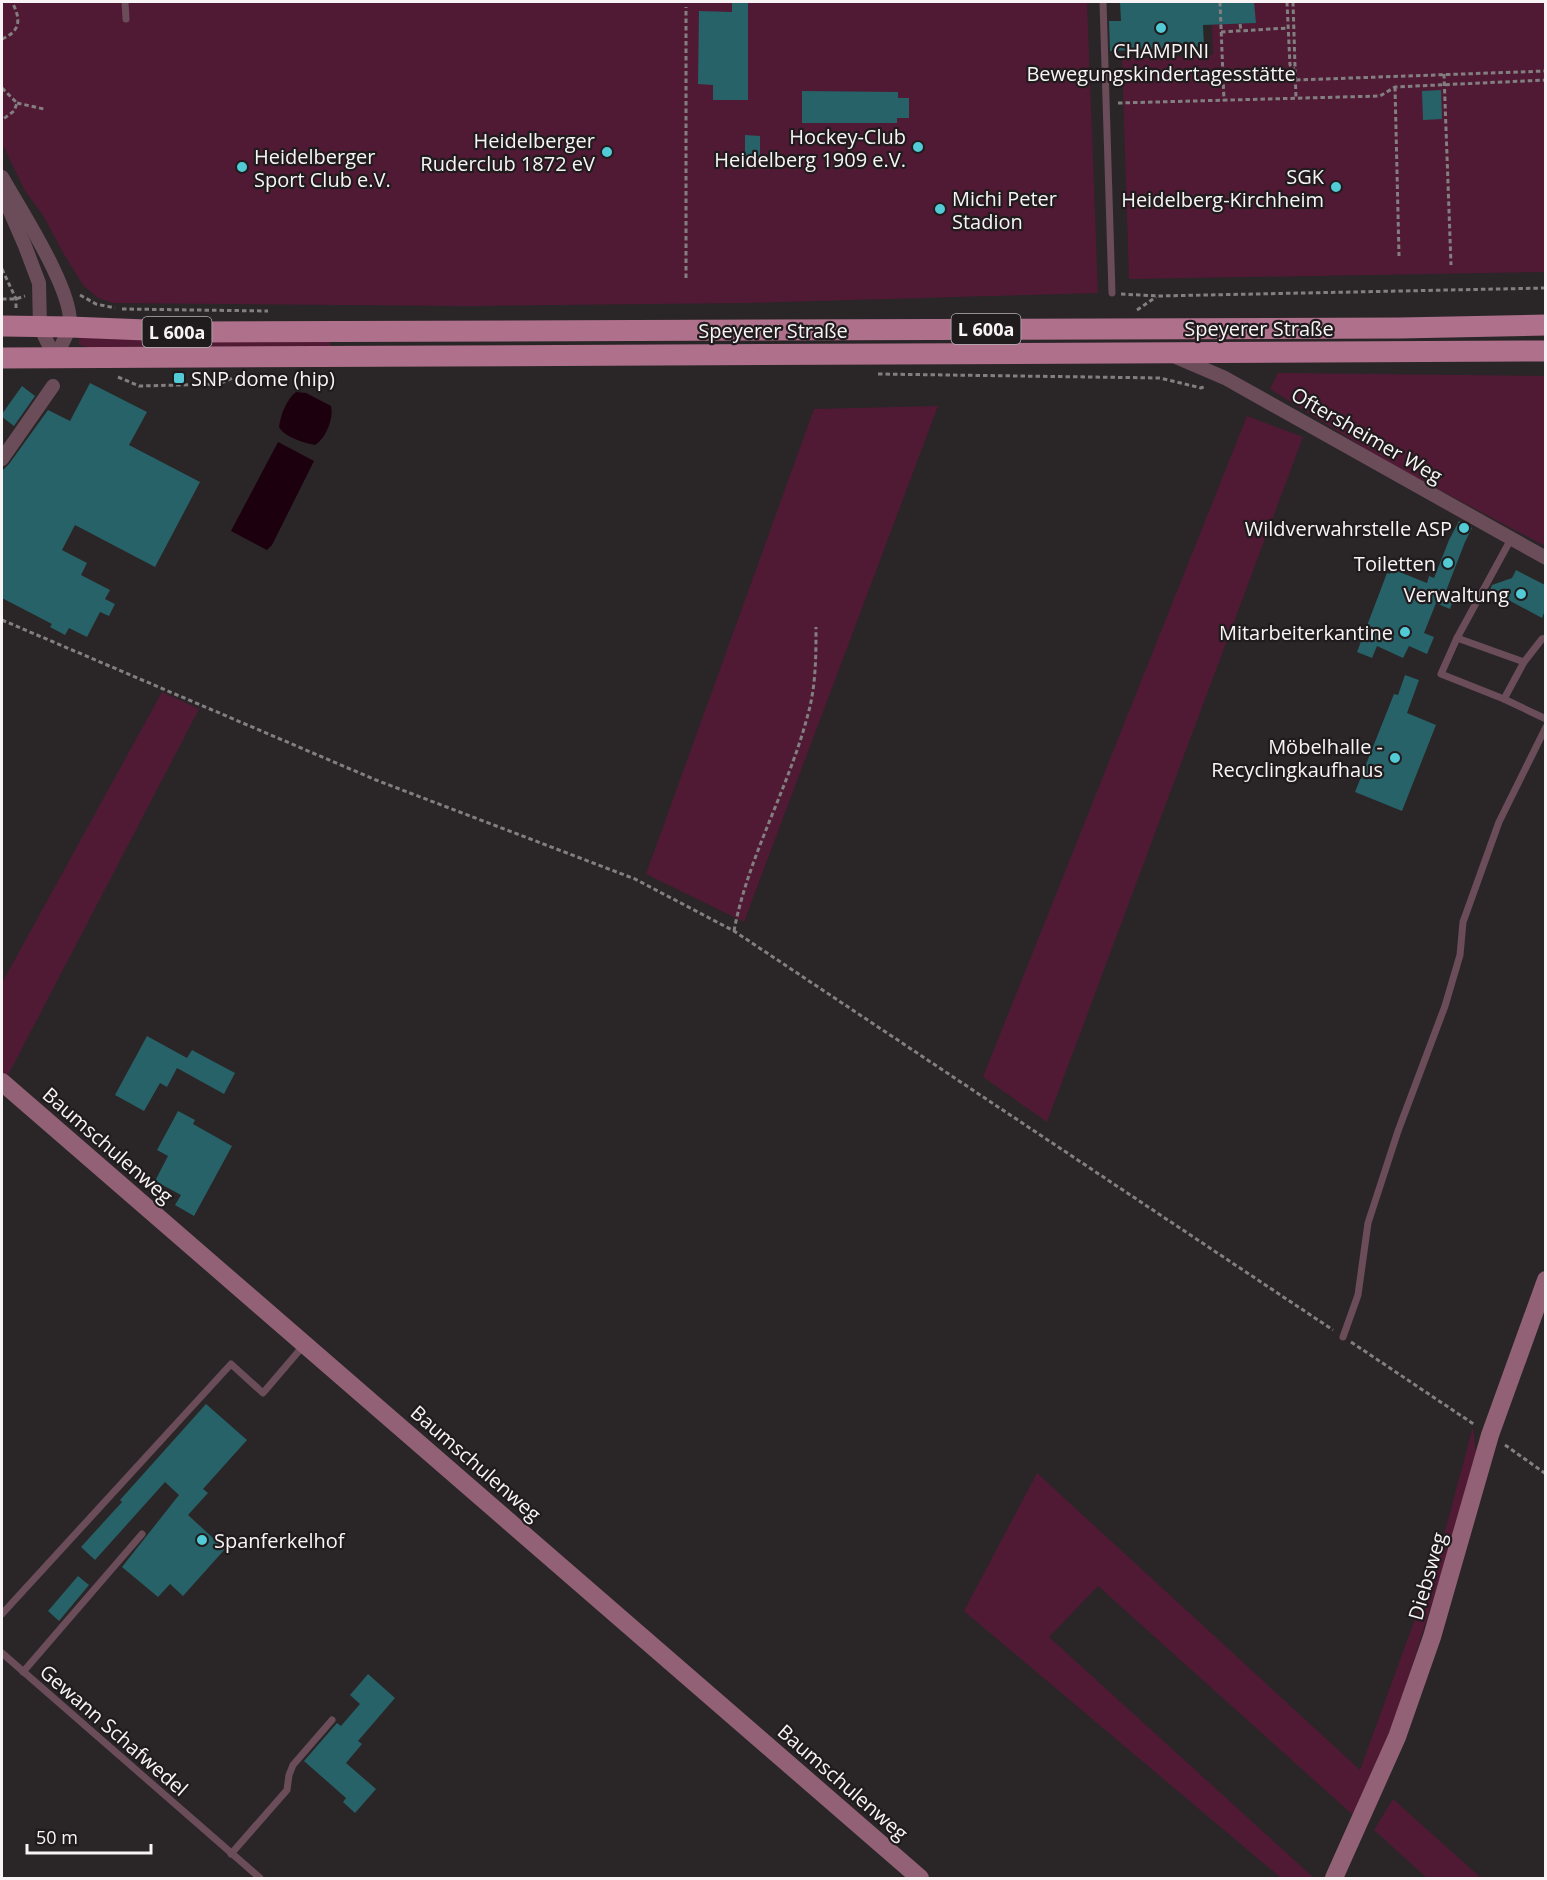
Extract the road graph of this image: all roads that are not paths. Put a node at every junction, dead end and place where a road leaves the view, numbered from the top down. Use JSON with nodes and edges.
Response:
{"nodes":[{"id":1,"x":125,"y":2,"type":"edge"},
{"id":2,"x":1103,"y":2,"type":"edge"},
{"id":3,"x":126,"y":19,"type":"dead end"},
{"id":4,"x":2,"y":177,"type":"edge"},
{"id":5,"x":2,"y":193,"type":"edge"},
{"id":6,"x":1112,"y":293,"type":"road end"},
{"id":7,"x":1545,"y":325,"type":"edge"},
{"id":8,"x":2,"y":326,"type":"edge"},
{"id":9,"x":40,"y":327,"type":"junction"},
{"id":10,"x":70,"y":327,"type":"junction"},
{"id":11,"x":1545,"y":351,"type":"edge"},
{"id":12,"x":1167,"y":352,"type":"junction"},
{"id":13,"x":2,"y":358,"type":"edge"},
{"id":14,"x":55,"y":358,"type":"junction"},
{"id":15,"x":53,"y":386,"type":"dead end"},
{"id":16,"x":2,"y":459,"type":"edge"},
{"id":17,"x":1511,"y":539,"type":"junction"},
{"id":18,"x":1545,"y":558,"type":"edge"},
{"id":19,"x":1457,"y":638,"type":"junction"},
{"id":20,"x":1545,"y":638,"type":"edge"},
{"id":21,"x":1524,"y":662,"type":"junction"},
{"id":22,"x":1504,"y":699,"type":"junction"},
{"id":23,"x":1545,"y":719,"type":"edge"},
{"id":24,"x":1545,"y":727,"type":"edge"},
{"id":25,"x":2,"y":1082,"type":"edge"},
{"id":26,"x":1545,"y":1280,"type":"edge"},
{"id":27,"x":1343,"y":1337,"type":"road end"},
{"id":28,"x":304,"y":1345,"type":"junction"},
{"id":29,"x":142,"y":1534,"type":"dead end"},
{"id":30,"x":2,"y":1614,"type":"edge"},
{"id":31,"x":2,"y":1653,"type":"edge"},
{"id":32,"x":22,"y":1672,"type":"junction"},
{"id":33,"x":332,"y":1720,"type":"dead end"},
{"id":34,"x":231,"y":1854,"type":"junction"},
{"id":35,"x":260,"y":1878,"type":"edge"},
{"id":36,"x":920,"y":1878,"type":"edge"},
{"id":37,"x":1334,"y":1878,"type":"edge"}],
"edges":[{"from":1,"to":3,"type":"lane"},
{"from":2,"to":6,"type":"lane"},
{"from":4,"to":10,"type":"street"},
{"from":5,"to":9,"type":"street"},
{"from":7,"to":10,"type":"main road","name":"Speyerer Straße","number":"L 600a"},
{"from":8,"to":9,"type":"main road","name":"Speyerer Straße","number":"L 600a"},
{"from":9,"to":10,"type":"main road","name":"Speyerer Straße","number":"L 600a"},
{"from":9,"to":14,"type":"street"},
{"from":10,"to":14,"type":"street"},
{"from":11,"to":12,"type":"main road","name":"Speyerer Straße","number":"L 600a"},
{"from":12,"to":14,"type":"main road","name":"Speyerer Straße","number":"L 600a"},
{"from":12,"to":17,"type":"street","name":"Oftersheimer Weg"},
{"from":13,"to":14,"type":"main road","name":"Speyerer Straße","number":"L 600a"},
{"from":15,"to":16,"type":"street"},
{"from":17,"to":18,"type":"street","name":"Oftersheimer Weg"},
{"from":17,"to":19,"type":"lane"},
{"from":19,"to":21,"type":"lane"},
{"from":19,"to":22,"type":"lane"},
{"from":20,"to":21,"type":"lane"},
{"from":21,"to":22,"type":"lane"},
{"from":22,"to":23,"type":"lane"},
{"from":24,"to":27,"type":"lane"},
{"from":25,"to":28,"type":"street","name":"Baumschulenweg"},
{"from":26,"to":37,"type":"street","name":"Diebsweg"},
{"from":28,"to":30,"type":"lane"},
{"from":28,"to":36,"type":"street","name":"Baumschulenweg"},
{"from":29,"to":32,"type":"lane"},
{"from":31,"to":32,"type":"lane","name":"Gewann Schafwedel"},
{"from":32,"to":34,"type":"lane","name":"Gewann Schafwedel"},
{"from":33,"to":34,"type":"lane"},
{"from":34,"to":35,"type":"lane","name":"Gewann Schafwedel"}]}
